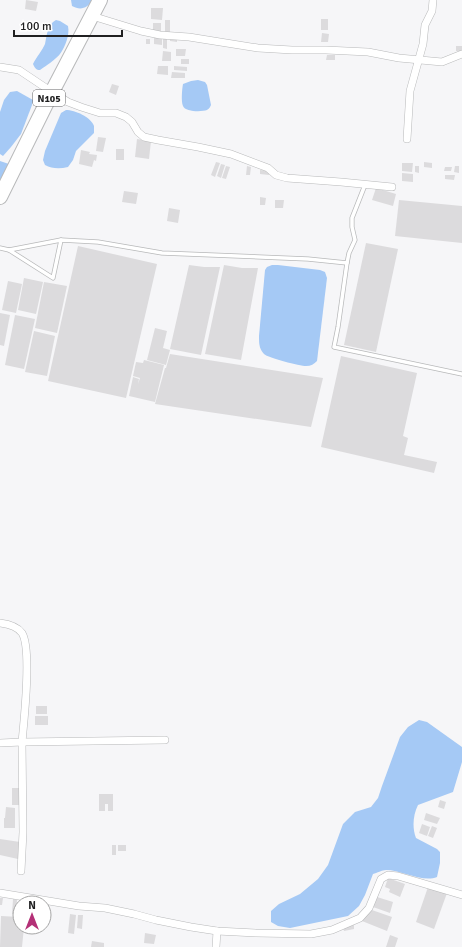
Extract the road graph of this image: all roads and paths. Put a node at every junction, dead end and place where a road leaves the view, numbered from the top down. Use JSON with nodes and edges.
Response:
{"nodes":[{"id":1,"x":100,"y":0,"type":"edge"},
{"id":2,"x":433,"y":0,"type":"edge"},
{"id":3,"x":92,"y":16,"type":"junction"},
{"id":4,"x":462,"y":54,"type":"edge"},
{"id":5,"x":419,"y":60,"type":"junction"},
{"id":6,"x":0,"y":67,"type":"edge"},
{"id":7,"x":52,"y":92,"type":"junction"},
{"id":8,"x":407,"y":139,"type":"dead end"},
{"id":9,"x":365,"y":184,"type":"junction"},
{"id":10,"x":392,"y":187,"type":"dead end"},
{"id":11,"x":0,"y":196,"type":"edge"},
{"id":12,"x":61,"y":240,"type":"junction"},
{"id":13,"x":0,"y":248,"type":"edge"},
{"id":14,"x":9,"y":250,"type":"junction"},
{"id":15,"x":346,"y":264,"type":"junction"},
{"id":16,"x":462,"y":374,"type":"edge"},
{"id":17,"x":0,"y":623,"type":"edge"},
{"id":18,"x":165,"y":740,"type":"dead end"},
{"id":19,"x":22,"y":742,"type":"junction"},
{"id":20,"x":0,"y":743,"type":"edge"},
{"id":21,"x":21,"y":871,"type":"dead end"},
{"id":22,"x":0,"y":893,"type":"edge"},
{"id":23,"x":462,"y":895,"type":"edge"},
{"id":24,"x":217,"y":931,"type":"junction"},
{"id":25,"x":216,"y":947,"type":"edge"}],
"edges":[{"from":1,"to":3,"type":"highway","number":"N105"},
{"from":2,"to":5,"type":"street"},
{"from":3,"to":5,"type":"street"},
{"from":3,"to":7,"type":"highway","number":"N105"},
{"from":4,"to":5,"type":"street"},
{"from":5,"to":8,"type":"street"},
{"from":6,"to":7,"type":"street"},
{"from":7,"to":9,"type":"street"},
{"from":7,"to":11,"type":"highway","number":"N105"},
{"from":9,"to":10,"type":"street"},
{"from":9,"to":15,"type":"lane"},
{"from":12,"to":14,"type":"lane"},
{"from":12,"to":14,"type":"lane"},
{"from":12,"to":15,"type":"lane"},
{"from":13,"to":14,"type":"lane"},
{"from":15,"to":16,"type":"lane"},
{"from":17,"to":19,"type":"street"},
{"from":18,"to":19,"type":"street"},
{"from":19,"to":20,"type":"street"},
{"from":19,"to":21,"type":"street"},
{"from":22,"to":24,"type":"street"},
{"from":23,"to":24,"type":"street"},
{"from":24,"to":25,"type":"street"}]}
